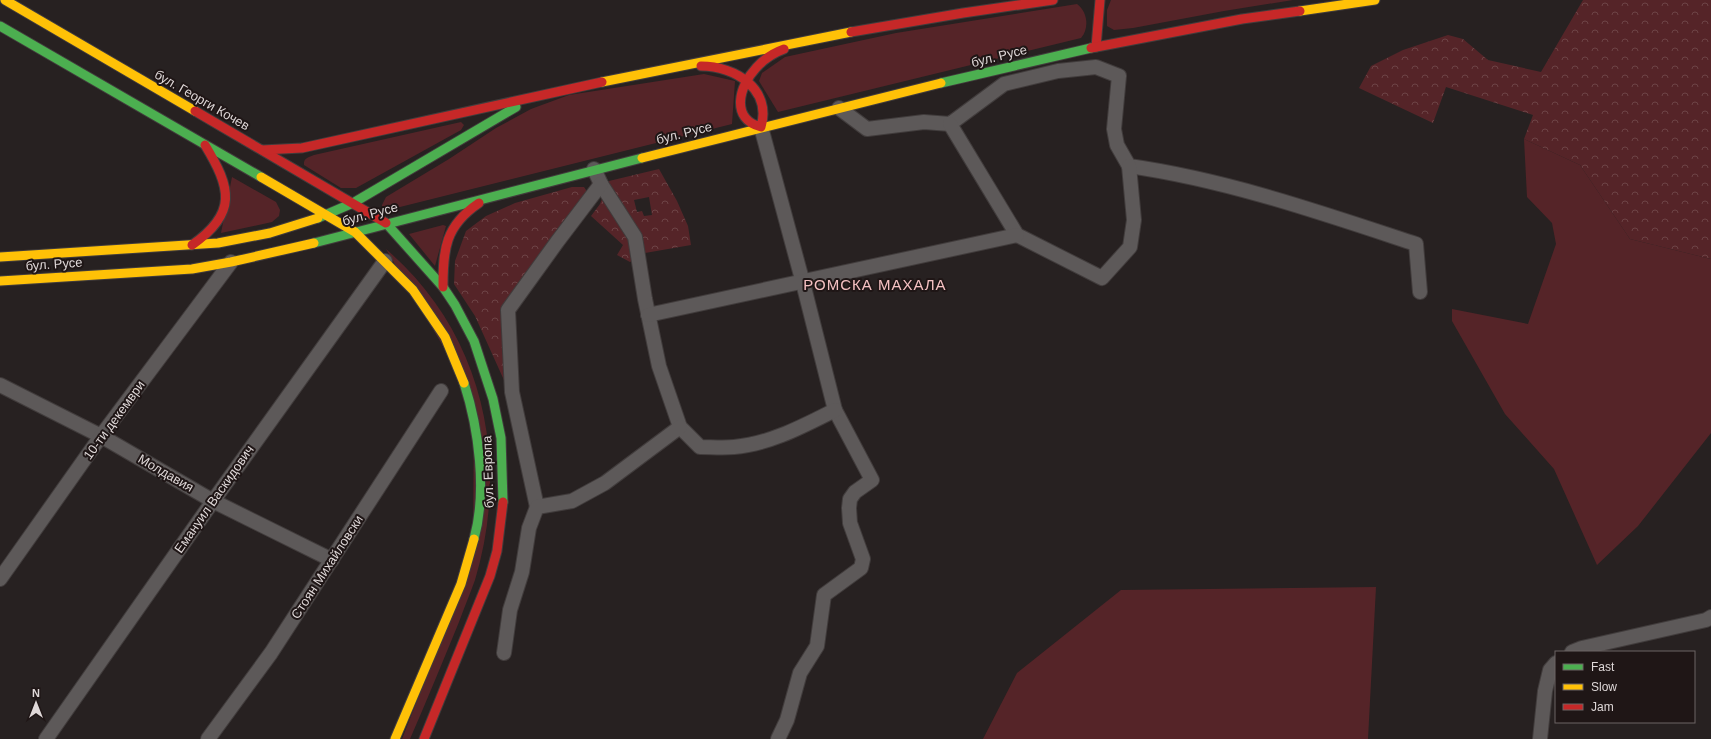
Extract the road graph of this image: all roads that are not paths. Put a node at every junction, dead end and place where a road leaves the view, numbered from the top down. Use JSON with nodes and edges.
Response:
{"nodes":[{"id":1,"x":5,"y":0,"type":"edge"},
{"id":2,"x":1053,"y":0,"type":"edge"},
{"id":3,"x":1100,"y":0,"type":"edge"},
{"id":4,"x":1375,"y":0,"type":"edge"},
{"id":5,"x":0,"y":26,"type":"edge"},
{"id":6,"x":816,"y":38,"type":"junction"},
{"id":7,"x":1096,"y":46,"type":"junction"},
{"id":8,"x":666,"y":67,"type":"junction"},
{"id":9,"x":746,"y":81,"type":"junction"},
{"id":10,"x":542,"y":96,"type":"junction"},
{"id":11,"x":839,"y":108,"type":"junction"},
{"id":12,"x":950,"y":124,"type":"junction"},
{"id":13,"x":761,"y":127,"type":"junction"},
{"id":14,"x":205,"y":145,"type":"junction"},
{"id":15,"x":262,"y":150,"type":"junction"},
{"id":16,"x":1129,"y":166,"type":"junction"},
{"id":17,"x":594,"y":169,"type":"junction"},
{"id":18,"x":601,"y":184,"type":"junction"},
{"id":19,"x":492,"y":196,"type":"junction"},
{"id":20,"x":354,"y":203,"type":"junction"},
{"id":21,"x":327,"y":216,"type":"junction"},
{"id":22,"x":386,"y":223,"type":"junction"},
{"id":23,"x":355,"y":232,"type":"junction"},
{"id":24,"x":1017,"y":235,"type":"junction"},
{"id":25,"x":192,"y":245,"type":"junction"},
{"id":26,"x":0,"y":257,"type":"edge"},
{"id":27,"x":385,"y":261,"type":"junction"},
{"id":28,"x":231,"y":262,"type":"junction"},
{"id":29,"x":0,"y":281,"type":"edge"},
{"id":30,"x":803,"y":282,"type":"junction"},
{"id":31,"x":443,"y":287,"type":"junction"},
{"id":32,"x":1420,"y":292,"type":"dead end"},
{"id":33,"x":648,"y":315,"type":"junction"},
{"id":34,"x":0,"y":386,"type":"edge"},
{"id":35,"x":441,"y":391,"type":"dead end"},
{"id":36,"x":835,"y":410,"type":"junction"},
{"id":37,"x":680,"y":427,"type":"junction"},
{"id":38,"x":101,"y":436,"type":"junction"},
{"id":39,"x":213,"y":501,"type":"junction"},
{"id":40,"x":537,"y":507,"type":"junction"},
{"id":41,"x":332,"y":560,"type":"junction"},
{"id":42,"x":0,"y":579,"type":"edge"},
{"id":43,"x":1711,"y":617,"type":"edge"},
{"id":44,"x":1574,"y":651,"type":"edge"},
{"id":45,"x":504,"y":653,"type":"dead end"},
{"id":46,"x":1555,"y":664,"type":"edge"},
{"id":47,"x":46,"y":739,"type":"edge"},
{"id":48,"x":208,"y":739,"type":"edge"},
{"id":49,"x":395,"y":739,"type":"edge"},
{"id":50,"x":424,"y":739,"type":"edge"},
{"id":51,"x":778,"y":739,"type":"edge"},
{"id":52,"x":1540,"y":739,"type":"edge"}],
"edges":[{"from":1,"to":15,"type":"main road","name":"бул. Георги Кочев"},
{"from":2,"to":6,"type":"main road","name":"бул. Русе"},
{"from":3,"to":7,"type":"main road"},
{"from":4,"to":7,"type":"main road","name":"бул. Русе"},
{"from":5,"to":14,"type":"main road"},
{"from":6,"to":8,"type":"main road","name":"бул. Русе"},
{"from":6,"to":9,"type":"main road"},
{"from":7,"to":11,"type":"main road","name":"бул. Русе"},
{"from":8,"to":9,"type":"main road"},
{"from":8,"to":10,"type":"main road","name":"бул. Русе"},
{"from":9,"to":13,"type":"main road"},
{"from":9,"to":13,"type":"main road"},
{"from":10,"to":15,"type":"main road","name":"бул. Русе"},
{"from":10,"to":20,"type":"main road","name":"бул. Русе"},
{"from":11,"to":12,"type":"street"},
{"from":11,"to":13,"type":"main road","name":"бул. Русе"},
{"from":12,"to":16,"type":"street"},
{"from":12,"to":24,"type":"street"},
{"from":13,"to":17,"type":"main road","name":"бул. Русе"},
{"from":13,"to":30,"type":"street"},
{"from":14,"to":21,"type":"main road"},
{"from":14,"to":25,"type":"main road"},
{"from":15,"to":20,"type":"main road","name":"бул. Георги Кочев"},
{"from":16,"to":24,"type":"street"},
{"from":16,"to":32,"type":"street"},
{"from":17,"to":18,"type":"street"},
{"from":17,"to":19,"type":"main road","name":"бул. Русе"},
{"from":18,"to":33,"type":"street"},
{"from":18,"to":40,"type":"street"},
{"from":19,"to":22,"type":"main road","name":"бул. Русе"},
{"from":19,"to":31,"type":"main road"},
{"from":20,"to":21,"type":"main road","name":"бул. Русе"},
{"from":20,"to":22,"type":"main road","name":"бул. Георги Кочев"},
{"from":21,"to":23,"type":"main road"},
{"from":21,"to":25,"type":"main road","name":"бул. Русе"},
{"from":22,"to":23,"type":"main road","name":"бул. Русе"},
{"from":22,"to":31,"type":"main road","name":"бул. Европа"},
{"from":23,"to":27,"type":"main road","name":"бул. Европа"},
{"from":23,"to":28,"type":"main road","name":"бул. Русе"},
{"from":24,"to":30,"type":"street"},
{"from":25,"to":26,"type":"main road","name":"бул. Русе"},
{"from":27,"to":39,"type":"street","name":"Емануил Васкидович"},
{"from":27,"to":49,"type":"main road","name":"бул. Европа"},
{"from":28,"to":29,"type":"main road","name":"бул. Русе"},
{"from":28,"to":38,"type":"street","name":"10-ти декември"},
{"from":30,"to":33,"type":"street"},
{"from":30,"to":36,"type":"street"},
{"from":31,"to":50,"type":"main road","name":"бул. Европа"},
{"from":33,"to":37,"type":"street"},
{"from":34,"to":38,"type":"street","name":"Молдавия"},
{"from":35,"to":41,"type":"street","name":"Стоян Михайловски"},
{"from":36,"to":37,"type":"street"},
{"from":36,"to":51,"type":"street"},
{"from":37,"to":40,"type":"street"},
{"from":38,"to":39,"type":"street","name":"Молдавия"},
{"from":38,"to":42,"type":"street","name":"10-ти декември"},
{"from":39,"to":41,"type":"street","name":"Молдавия"},
{"from":39,"to":47,"type":"street","name":"Емануил Васкидович"},
{"from":40,"to":45,"type":"street"},
{"from":41,"to":48,"type":"street","name":"Стоян Михайловски"},
{"from":43,"to":44,"type":"street"},
{"from":46,"to":52,"type":"street"}]}
